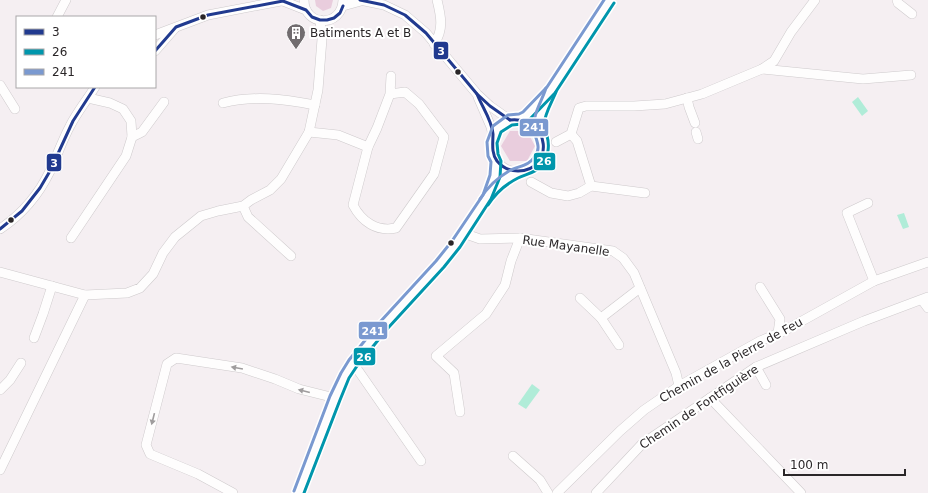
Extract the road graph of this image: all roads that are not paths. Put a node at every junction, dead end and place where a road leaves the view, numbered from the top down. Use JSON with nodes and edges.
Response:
{"nodes":[{"id":1,"x":66,"y":0,"type":"edge"},
{"id":2,"x":304,"y":0,"type":"edge"},
{"id":3,"x":361,"y":0,"type":"edge"},
{"id":4,"x":438,"y":0,"type":"edge"},
{"id":5,"x":610,"y":0,"type":"edge"},
{"id":6,"x":814,"y":0,"type":"edge"},
{"id":7,"x":897,"y":0,"type":"edge"},
{"id":8,"x":284,"y":1,"type":"edge"},
{"id":9,"x":266,"y":2,"type":"edge"},
{"id":10,"x":343,"y":3,"type":"edge"},
{"id":11,"x":306,"y":10,"type":"junction"},
{"id":12,"x":912,"y":14,"type":"dead end"},
{"id":13,"x":57,"y":16,"type":"edge"},
{"id":14,"x":334,"y":18,"type":"junction"},
{"id":15,"x":320,"y":20,"type":"junction"},
{"id":16,"x":176,"y":27,"type":"junction"},
{"id":17,"x":156,"y":35,"type":"edge"},
{"id":18,"x":322,"y":39,"type":"junction"},
{"id":19,"x":434,"y":44,"type":"junction"},
{"id":20,"x":156,"y":50,"type":"edge"},
{"id":21,"x":762,"y":69,"type":"junction"},
{"id":22,"x":911,"y":75,"type":"dead end"},
{"id":23,"x":391,"y":76,"type":"dead end"},
{"id":24,"x":0,"y":84,"type":"edge"},
{"id":25,"x":95,"y":88,"type":"edge"},
{"id":26,"x":551,"y":90,"type":"junction"},
{"id":27,"x":390,"y":94,"type":"junction"},
{"id":28,"x":477,"y":94,"type":"junction"},
{"id":29,"x":88,"y":98,"type":"junction"},
{"id":30,"x":687,"y":98,"type":"junction"},
{"id":31,"x":164,"y":102,"type":"dead end"},
{"id":32,"x":223,"y":103,"type":"dead end"},
{"id":33,"x":315,"y":105,"type":"junction"},
{"id":34,"x":15,"y":109,"type":"dead end"},
{"id":35,"x":521,"y":119,"type":"junction"},
{"id":36,"x":510,"y":120,"type":"junction"},
{"id":37,"x":538,"y":129,"type":"junction"},
{"id":38,"x":696,"y":131,"type":"dead end"},
{"id":39,"x":309,"y":132,"type":"junction"},
{"id":40,"x":571,"y":134,"type":"junction"},
{"id":41,"x":493,"y":136,"type":"junction"},
{"id":42,"x":132,"y":137,"type":"junction"},
{"id":43,"x":543,"y":138,"type":"junction"},
{"id":44,"x":556,"y":142,"type":"junction"},
{"id":45,"x":368,"y":147,"type":"junction"},
{"id":46,"x":543,"y":151,"type":"junction"},
{"id":47,"x":496,"y":161,"type":"junction"},
{"id":48,"x":518,"y":172,"type":"junction"},
{"id":49,"x":531,"y":182,"type":"dead end"},
{"id":50,"x":591,"y":186,"type":"junction"},
{"id":51,"x":645,"y":193,"type":"dead end"},
{"id":52,"x":487,"y":197,"type":"junction"},
{"id":53,"x":868,"y":203,"type":"dead end"},
{"id":54,"x":243,"y":206,"type":"junction"},
{"id":55,"x":0,"y":229,"type":"edge"},
{"id":56,"x":464,"y":233,"type":"junction"},
{"id":57,"x":71,"y":238,"type":"dead end"},
{"id":58,"x":520,"y":238,"type":"junction"},
{"id":59,"x":292,"y":256,"type":"dead end"},
{"id":60,"x":928,"y":262,"type":"edge"},
{"id":61,"x":0,"y":272,"type":"edge"},
{"id":62,"x":874,"y":281,"type":"junction"},
{"id":63,"x":52,"y":286,"type":"junction"},
{"id":64,"x":760,"y":287,"type":"dead end"},
{"id":65,"x":640,"y":288,"type":"junction"},
{"id":66,"x":85,"y":295,"type":"junction"},
{"id":67,"x":580,"y":298,"type":"dead end"},
{"id":68,"x":925,"y":298,"type":"edge"},
{"id":69,"x":928,"y":308,"type":"edge"},
{"id":70,"x":601,"y":318,"type":"junction"},
{"id":71,"x":778,"y":333,"type":"junction"},
{"id":72,"x":34,"y":338,"type":"dead end"},
{"id":73,"x":619,"y":345,"type":"dead end"},
{"id":74,"x":353,"y":363,"type":"junction"},
{"id":75,"x":21,"y":364,"type":"dead end"},
{"id":76,"x":756,"y":367,"type":"junction"},
{"id":77,"x":766,"y":385,"type":"dead end"},
{"id":78,"x":679,"y":386,"type":"junction"},
{"id":79,"x":0,"y":390,"type":"edge"},
{"id":80,"x":336,"y":398,"type":"junction"},
{"id":81,"x":710,"y":398,"type":"junction"},
{"id":82,"x":460,"y":412,"type":"dead end"},
{"id":83,"x":513,"y":456,"type":"dead end"},
{"id":84,"x":421,"y":461,"type":"dead end"},
{"id":85,"x":0,"y":470,"type":"edge"},
{"id":86,"x":233,"y":493,"type":"edge"},
{"id":87,"x":299,"y":493,"type":"edge"},
{"id":88,"x":548,"y":493,"type":"edge"},
{"id":89,"x":557,"y":493,"type":"edge"},
{"id":90,"x":596,"y":493,"type":"edge"},
{"id":91,"x":801,"y":493,"type":"edge"}],
"edges":[{"from":1,"to":13,"type":"street"},
{"from":2,"to":11,"type":"street"},
{"from":3,"to":10,"type":"street"},
{"from":3,"to":19,"type":"street"},
{"from":4,"to":19,"type":"street"},
{"from":5,"to":26,"type":"street"},
{"from":6,"to":21,"type":"street"},
{"from":7,"to":12,"type":"street"},
{"from":8,"to":9,"type":"street"},
{"from":8,"to":11,"type":"street"},
{"from":9,"to":16,"type":"street"},
{"from":10,"to":14,"type":"street"},
{"from":11,"to":15,"type":"street"},
{"from":14,"to":15,"type":"street"},
{"from":14,"to":18,"type":"street"},
{"from":15,"to":18,"type":"street"},
{"from":16,"to":17,"type":"street"},
{"from":16,"to":20,"type":"street"},
{"from":18,"to":33,"type":"street"},
{"from":19,"to":28,"type":"street"},
{"from":21,"to":22,"type":"street"},
{"from":21,"to":30,"type":"street"},
{"from":23,"to":27,"type":"street"},
{"from":24,"to":34,"type":"street"},
{"from":25,"to":29,"type":"street"},
{"from":26,"to":35,"type":"street"},
{"from":26,"to":37,"type":"street"},
{"from":27,"to":45,"type":"street"},
{"from":27,"to":45,"type":"street"},
{"from":28,"to":36,"type":"street"},
{"from":28,"to":41,"type":"street"},
{"from":29,"to":42,"type":"street"},
{"from":29,"to":55,"type":"street"},
{"from":30,"to":38,"type":"street"},
{"from":30,"to":40,"type":"street"},
{"from":31,"to":42,"type":"street"},
{"from":32,"to":33,"type":"street"},
{"from":33,"to":39,"type":"street"},
{"from":35,"to":36,"type":"street"},
{"from":35,"to":37,"type":"street"},
{"from":36,"to":41,"type":"street"},
{"from":37,"to":43,"type":"street"},
{"from":39,"to":45,"type":"street"},
{"from":39,"to":54,"type":"street"},
{"from":40,"to":44,"type":"street"},
{"from":40,"to":50,"type":"street"},
{"from":41,"to":47,"type":"street"},
{"from":42,"to":57,"type":"street"},
{"from":43,"to":44,"type":"street"},
{"from":43,"to":46,"type":"street"},
{"from":44,"to":46,"type":"street"},
{"from":46,"to":48,"type":"street"},
{"from":47,"to":48,"type":"street"},
{"from":47,"to":52,"type":"street"},
{"from":48,"to":52,"type":"street"},
{"from":49,"to":50,"type":"street"},
{"from":50,"to":51,"type":"street"},
{"from":52,"to":56,"type":"street"},
{"from":53,"to":62,"type":"street"},
{"from":54,"to":59,"type":"street"},
{"from":54,"to":66,"type":"street"},
{"from":56,"to":58,"type":"street","name":"Rue Mayanelle"},
{"from":56,"to":74,"type":"street"},
{"from":58,"to":65,"type":"street","name":"Rue Mayanelle"},
{"from":58,"to":82,"type":"street"},
{"from":60,"to":62,"type":"street","name":"Chemin de la Pierre de Feu"},
{"from":61,"to":63,"type":"street"},
{"from":62,"to":71,"type":"street","name":"Chemin de la Pierre de Feu"},
{"from":63,"to":66,"type":"street"},
{"from":63,"to":72,"type":"street"},
{"from":64,"to":71,"type":"street"},
{"from":65,"to":70,"type":"street"},
{"from":65,"to":78,"type":"street","name":"Rue Mayanelle"},
{"from":66,"to":85,"type":"street"},
{"from":67,"to":70,"type":"street"},
{"from":68,"to":69,"type":"street"},
{"from":68,"to":76,"type":"street","name":"Chemin de Fontfiguière"},
{"from":70,"to":73,"type":"street"},
{"from":71,"to":78,"type":"street","name":"Chemin de la Pierre de Feu"},
{"from":74,"to":80,"type":"street"},
{"from":74,"to":84,"type":"street"},
{"from":75,"to":79,"type":"street"},
{"from":76,"to":77,"type":"street"},
{"from":76,"to":81,"type":"street","name":"Chemin de Fontfiguière"},
{"from":78,"to":89,"type":"street","name":"Chemin de la Pierre de Feu"},
{"from":80,"to":86,"type":"street","one_way":true},
{"from":80,"to":87,"type":"street"},
{"from":81,"to":90,"type":"street","name":"Chemin de Fontfiguière"},
{"from":81,"to":91,"type":"street"},
{"from":83,"to":88,"type":"street"}]}
